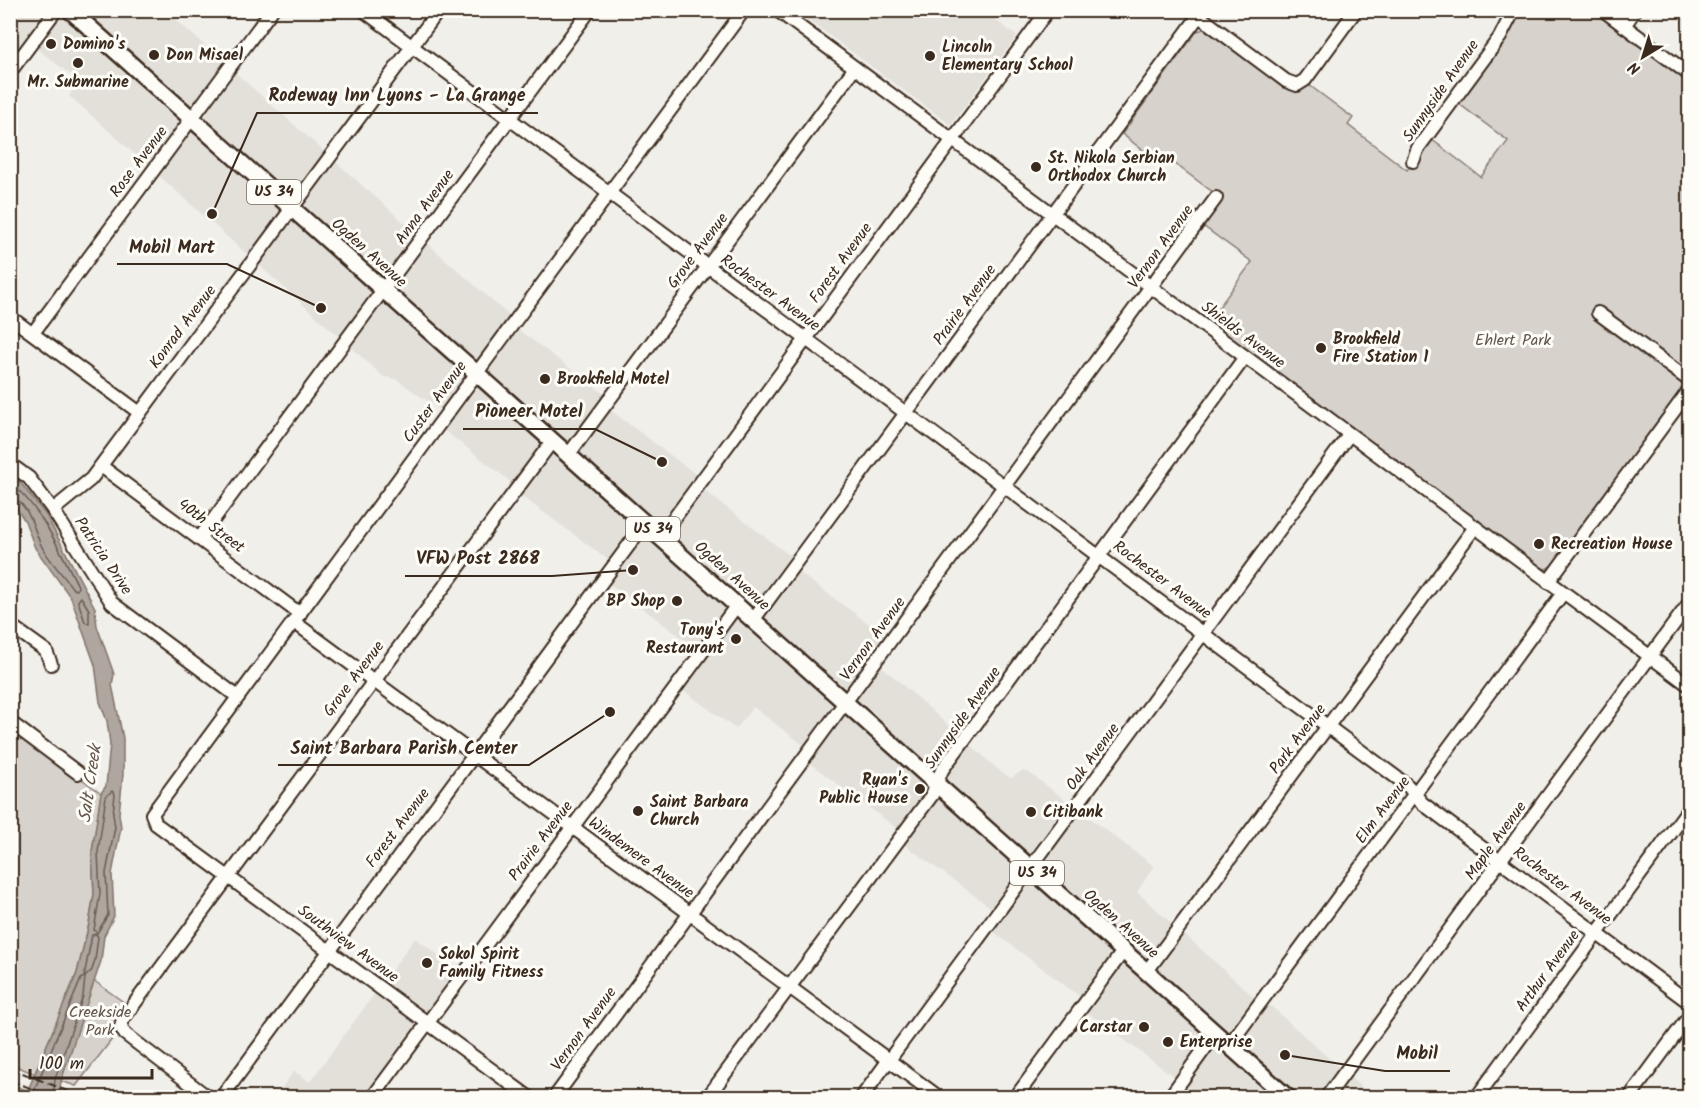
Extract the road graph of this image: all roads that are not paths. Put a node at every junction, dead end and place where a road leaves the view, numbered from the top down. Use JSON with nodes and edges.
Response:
{"nodes":[{"id":1,"x":56,"y":10,"type":"edge"},
{"id":2,"x":70,"y":10,"type":"edge"},
{"id":3,"x":272,"y":10,"type":"edge"},
{"id":4,"x":363,"y":10,"type":"edge"},
{"id":5,"x":439,"y":10,"type":"edge"},
{"id":6,"x":590,"y":10,"type":"edge"},
{"id":7,"x":744,"y":10,"type":"edge"},
{"id":8,"x":777,"y":10,"type":"edge"},
{"id":9,"x":1048,"y":10,"type":"edge"},
{"id":10,"x":1356,"y":10,"type":"edge"},
{"id":11,"x":1514,"y":10,"type":"edge"},
{"id":12,"x":1603,"y":10,"type":"edge"},
{"id":13,"x":1635,"y":10,"type":"edge"},
{"id":14,"x":1197,"y":12,"type":"edge"},
{"id":15,"x":1624,"y":26,"type":"junction"},
{"id":16,"x":412,"y":47,"type":"junction"},
{"id":17,"x":854,"y":69,"type":"junction"},
{"id":18,"x":10,"y":72,"type":"edge"},
{"id":19,"x":1689,"y":75,"type":"edge"},
{"id":20,"x":192,"y":118,"type":"junction"},
{"id":21,"x":510,"y":119,"type":"junction"},
{"id":22,"x":952,"y":141,"type":"junction"},
{"id":23,"x":1413,"y":161,"type":"dead end"},
{"id":24,"x":608,"y":193,"type":"junction"},
{"id":25,"x":1216,"y":198,"type":"dead end"},
{"id":26,"x":292,"y":208,"type":"junction"},
{"id":27,"x":1052,"y":214,"type":"junction"},
{"id":28,"x":707,"y":267,"type":"junction"},
{"id":29,"x":1152,"y":287,"type":"junction"},
{"id":30,"x":384,"y":290,"type":"junction"},
{"id":31,"x":1598,"y":313,"type":"dead end"},
{"id":32,"x":10,"y":317,"type":"edge"},
{"id":33,"x":33,"y":333,"type":"junction"},
{"id":34,"x":806,"y":340,"type":"junction"},
{"id":35,"x":1245,"y":357,"type":"junction"},
{"id":36,"x":477,"y":373,"type":"junction"},
{"id":37,"x":1689,"y":381,"type":"edge"},
{"id":38,"x":1689,"y":389,"type":"edge"},
{"id":39,"x":140,"y":412,"type":"junction"},
{"id":40,"x":905,"y":414,"type":"junction"},
{"id":41,"x":1349,"y":435,"type":"junction"},
{"id":42,"x":553,"y":440,"type":"junction"},
{"id":43,"x":569,"y":454,"type":"junction"},
{"id":44,"x":10,"y":464,"type":"edge"},
{"id":45,"x":101,"y":466,"type":"junction"},
{"id":46,"x":1005,"y":486,"type":"junction"},
{"id":47,"x":52,"y":510,"type":"junction"},
{"id":48,"x":646,"y":522,"type":"junction"},
{"id":49,"x":1474,"y":527,"type":"junction"},
{"id":50,"x":661,"y":536,"type":"junction"},
{"id":51,"x":200,"y":538,"type":"junction"},
{"id":52,"x":1101,"y":555,"type":"junction"},
{"id":53,"x":1548,"y":582,"type":"junction"},
{"id":54,"x":1563,"y":593,"type":"junction"},
{"id":55,"x":1689,"y":602,"type":"edge"},
{"id":56,"x":737,"y":604,"type":"junction"},
{"id":57,"x":297,"y":618,"type":"junction"},
{"id":58,"x":754,"y":620,"type":"junction"},
{"id":59,"x":10,"y":625,"type":"edge"},
{"id":60,"x":1204,"y":632,"type":"junction"},
{"id":61,"x":1650,"y":657,"type":"junction"},
{"id":62,"x":51,"y":664,"type":"dead end"},
{"id":63,"x":373,"y":681,"type":"junction"},
{"id":64,"x":1689,"y":686,"type":"edge"},
{"id":65,"x":238,"y":697,"type":"junction"},
{"id":66,"x":847,"y":703,"type":"junction"},
{"id":67,"x":10,"y":722,"type":"edge"},
{"id":68,"x":1328,"y":726,"type":"junction"},
{"id":69,"x":473,"y":755,"type":"junction"},
{"id":70,"x":78,"y":773,"type":"dead end"},
{"id":71,"x":937,"y":783,"type":"junction"},
{"id":72,"x":1415,"y":795,"type":"junction"},
{"id":73,"x":1689,"y":807,"type":"edge"},
{"id":74,"x":152,"y":814,"type":"joint"},
{"id":75,"x":572,"y":827,"type":"junction"},
{"id":76,"x":1501,"y":862,"type":"junction"},
{"id":77,"x":1031,"y":867,"type":"junction"},
{"id":78,"x":228,"y":877,"type":"junction"},
{"id":79,"x":690,"y":914,"type":"junction"},
{"id":80,"x":1596,"y":933,"type":"junction"},
{"id":81,"x":327,"y":950,"type":"junction"},
{"id":82,"x":1124,"y":950,"type":"junction"},
{"id":83,"x":1147,"y":971,"type":"junction"},
{"id":84,"x":789,"y":987,"type":"junction"},
{"id":85,"x":1689,"y":1003,"type":"edge"},
{"id":86,"x":1689,"y":1015,"type":"edge"},
{"id":87,"x":427,"y":1022,"type":"junction"},
{"id":88,"x":1216,"y":1033,"type":"junction"},
{"id":89,"x":1229,"y":1044,"type":"junction"},
{"id":90,"x":889,"y":1060,"type":"junction"},
{"id":91,"x":209,"y":1098,"type":"edge"},
{"id":92,"x":221,"y":1098,"type":"edge"},
{"id":93,"x":372,"y":1098,"type":"edge"},
{"id":94,"x":530,"y":1098,"type":"edge"},
{"id":95,"x":554,"y":1098,"type":"edge"},
{"id":96,"x":707,"y":1098,"type":"edge"},
{"id":97,"x":861,"y":1098,"type":"edge"},
{"id":98,"x":940,"y":1098,"type":"edge"},
{"id":99,"x":1015,"y":1098,"type":"edge"},
{"id":100,"x":1169,"y":1098,"type":"edge"},
{"id":101,"x":1288,"y":1098,"type":"edge"},
{"id":102,"x":1326,"y":1098,"type":"edge"},
{"id":103,"x":1476,"y":1098,"type":"edge"},
{"id":104,"x":1629,"y":1098,"type":"edge"}],
"edges":[{"from":1,"to":18,"type":"street"},
{"from":2,"to":20,"type":"main road","name":"Ogden Avenue","number":"US 34"},
{"from":3,"to":20,"type":"street","name":"Rose Avenue"},
{"from":4,"to":16,"type":"street","name":"Rochester Avenue"},
{"from":5,"to":16,"type":"street","name":"Konrad Avenue"},
{"from":6,"to":21,"type":"street","name":"Anna Avenue"},
{"from":7,"to":24,"type":"street","name":"Custer Avenue"},
{"from":8,"to":17,"type":"street","name":"Shields Avenue"},
{"from":9,"to":22,"type":"street","name":"Forest Avenue"},
{"from":10,"to":14,"type":"street"},
{"from":11,"to":23,"type":"street","name":"Sunnyside Avenue"},
{"from":12,"to":15,"type":"street"},
{"from":13,"to":15,"type":"street"},
{"from":14,"to":27,"type":"street","name":"Prairie Avenue"},
{"from":15,"to":19,"type":"street"},
{"from":16,"to":21,"type":"street","name":"Rochester Avenue"},
{"from":16,"to":26,"type":"street","name":"Konrad Avenue"},
{"from":17,"to":22,"type":"street","name":"Shields Avenue"},
{"from":17,"to":28,"type":"street","name":"Grove Avenue"},
{"from":20,"to":26,"type":"main road","name":"Ogden Avenue","number":"US 34"},
{"from":20,"to":33,"type":"street","name":"Rose Avenue"},
{"from":21,"to":24,"type":"street","name":"Rochester Avenue"},
{"from":21,"to":30,"type":"street","name":"Anna Avenue"},
{"from":22,"to":27,"type":"street","name":"Shields Avenue"},
{"from":22,"to":34,"type":"street","name":"Forest Avenue"},
{"from":24,"to":28,"type":"street","name":"Rochester Avenue"},
{"from":24,"to":36,"type":"street","name":"Custer Avenue"},
{"from":25,"to":29,"type":"street","name":"Vernon Avenue"},
{"from":26,"to":30,"type":"main road","name":"Ogden Avenue","number":"US 34"},
{"from":26,"to":39,"type":"street","name":"Konrad Avenue"},
{"from":27,"to":29,"type":"street","name":"Shields Avenue"},
{"from":27,"to":40,"type":"street","name":"Prairie Avenue"},
{"from":28,"to":34,"type":"street","name":"Rochester Avenue"},
{"from":28,"to":43,"type":"street","name":"Grove Avenue"},
{"from":29,"to":35,"type":"street","name":"Shields Avenue"},
{"from":29,"to":46,"type":"street","name":"Vernon Avenue"},
{"from":30,"to":36,"type":"main road","name":"Ogden Avenue","number":"US 34"},
{"from":30,"to":51,"type":"street","name":"Anna Avenue"},
{"from":31,"to":37,"type":"street"},
{"from":32,"to":33,"type":"street"},
{"from":33,"to":39,"type":"street"},
{"from":34,"to":40,"type":"street","name":"Rochester Avenue"},
{"from":34,"to":50,"type":"street","name":"Forest Avenue"},
{"from":35,"to":41,"type":"street","name":"Shields Avenue"},
{"from":35,"to":52,"type":"street","name":"Sunnyside Avenue"},
{"from":36,"to":42,"type":"main road","name":"Ogden Avenue","number":"US 34"},
{"from":36,"to":57,"type":"street","name":"Custer Avenue"},
{"from":38,"to":53,"type":"street"},
{"from":39,"to":45,"type":"street","name":"Konrad Avenue"},
{"from":40,"to":46,"type":"street","name":"Rochester Avenue"},
{"from":40,"to":58,"type":"street","name":"Prairie Avenue"},
{"from":41,"to":49,"type":"street","name":"Shields Avenue"},
{"from":41,"to":60,"type":"street","name":"Oak Avenue"},
{"from":42,"to":43,"type":"main road","name":"Ogden Avenue","number":"US 34"},
{"from":42,"to":63,"type":"street","name":"Grove Avenue"},
{"from":43,"to":48,"type":"main road","name":"Ogden Avenue","number":"US 34"},
{"from":44,"to":47,"type":"street","name":"Patricia Drive"},
{"from":45,"to":47,"type":"street","name":"Konrad Avenue"},
{"from":45,"to":51,"type":"street","name":"40th Street"},
{"from":46,"to":52,"type":"street","name":"Rochester Avenue"},
{"from":46,"to":66,"type":"street","name":"Vernon Avenue"},
{"from":47,"to":65,"type":"street","name":"Patricia Drive"},
{"from":48,"to":50,"type":"main road","name":"Ogden Avenue","number":"US 34"},
{"from":48,"to":69,"type":"street","name":"Forest Avenue"},
{"from":49,"to":53,"type":"street","name":"Shields Avenue"},
{"from":49,"to":68,"type":"street","name":"Park Avenue"},
{"from":50,"to":56,"type":"main road","name":"Ogden Avenue","number":"US 34"},
{"from":51,"to":57,"type":"street","name":"40th Street"},
{"from":52,"to":60,"type":"street","name":"Rochester Avenue"},
{"from":52,"to":71,"type":"street","name":"Sunnyside Avenue"},
{"from":53,"to":54,"type":"street","name":"Shields Avenue"},
{"from":54,"to":61,"type":"street","name":"Shields Avenue"},
{"from":54,"to":72,"type":"street","name":"Elm Avenue"},
{"from":55,"to":61,"type":"street","name":"Maple Avenue"},
{"from":56,"to":58,"type":"main road","name":"Ogden Avenue","number":"US 34"},
{"from":56,"to":75,"type":"street","name":"Prairie Avenue"},
{"from":57,"to":63,"type":"street","name":"Windemere Avenue"},
{"from":57,"to":65,"type":"street","name":"Custer Avenue"},
{"from":58,"to":66,"type":"main road","name":"Ogden Avenue","number":"US 34"},
{"from":59,"to":62,"type":"street"},
{"from":60,"to":68,"type":"street","name":"Rochester Avenue"},
{"from":60,"to":77,"type":"street","name":"Oak Avenue"},
{"from":61,"to":64,"type":"street","name":"Shields Avenue"},
{"from":61,"to":76,"type":"street","name":"Maple Avenue"},
{"from":63,"to":69,"type":"street","name":"Windemere Avenue"},
{"from":63,"to":78,"type":"street","name":"Grove Avenue"},
{"from":65,"to":74,"type":"street","name":"Custer Avenue"},
{"from":66,"to":71,"type":"main road","name":"Ogden Avenue","number":"US 34"},
{"from":66,"to":79,"type":"street","name":"Vernon Avenue"},
{"from":67,"to":70,"type":"street"},
{"from":68,"to":72,"type":"street","name":"Rochester Avenue"},
{"from":68,"to":83,"type":"street","name":"Park Avenue"},
{"from":69,"to":75,"type":"street","name":"Windemere Avenue"},
{"from":69,"to":81,"type":"street","name":"Forest Avenue"},
{"from":71,"to":77,"type":"main road","name":"Ogden Avenue","number":"US 34"},
{"from":71,"to":84,"type":"street","name":"Sunnyside Avenue"},
{"from":72,"to":76,"type":"street","name":"Rochester Avenue"},
{"from":72,"to":89,"type":"street","name":"Elm Avenue"},
{"from":73,"to":80,"type":"street","name":"Arthur Avenue"},
{"from":74,"to":78,"type":"street","name":"Southview Avenue"},
{"from":75,"to":79,"type":"street","name":"Windemere Avenue"},
{"from":75,"to":87,"type":"street","name":"Prairie Avenue"},
{"from":76,"to":80,"type":"street","name":"Rochester Avenue"},
{"from":76,"to":102,"type":"street","name":"Maple Avenue"},
{"from":77,"to":82,"type":"main road","name":"Ogden Avenue","number":"US 34"},
{"from":77,"to":90,"type":"street","name":"Oak Avenue"},
{"from":78,"to":81,"type":"street","name":"Southview Avenue"},
{"from":78,"to":91,"type":"street","name":"Grove Avenue"},
{"from":79,"to":84,"type":"street","name":"Windemere Avenue"},
{"from":79,"to":95,"type":"street","name":"Vernon Avenue"},
{"from":80,"to":85,"type":"street","name":"Rochester Avenue"},
{"from":80,"to":103,"type":"street","name":"Arthur Avenue"},
{"from":81,"to":87,"type":"street","name":"Southview Avenue"},
{"from":81,"to":92,"type":"street","name":"Forest Avenue"},
{"from":82,"to":83,"type":"main road","name":"Ogden Avenue","number":"US 34"},
{"from":82,"to":99,"type":"street"},
{"from":83,"to":88,"type":"main road","name":"Ogden Avenue","number":"US 34"},
{"from":84,"to":90,"type":"street","name":"Windemere Avenue"},
{"from":84,"to":96,"type":"street","name":"Sunnyside Avenue"},
{"from":86,"to":104,"type":"street"},
{"from":87,"to":93,"type":"street","name":"Prairie Avenue"},
{"from":87,"to":94,"type":"street","name":"Southview Avenue"},
{"from":88,"to":89,"type":"main road","name":"Ogden Avenue","number":"US 34"},
{"from":88,"to":100,"type":"street"},
{"from":89,"to":101,"type":"main road","name":"Ogden Avenue","number":"US 34"},
{"from":90,"to":97,"type":"street","name":"Oak Avenue"},
{"from":90,"to":98,"type":"street","name":"Windemere Avenue"}]}
